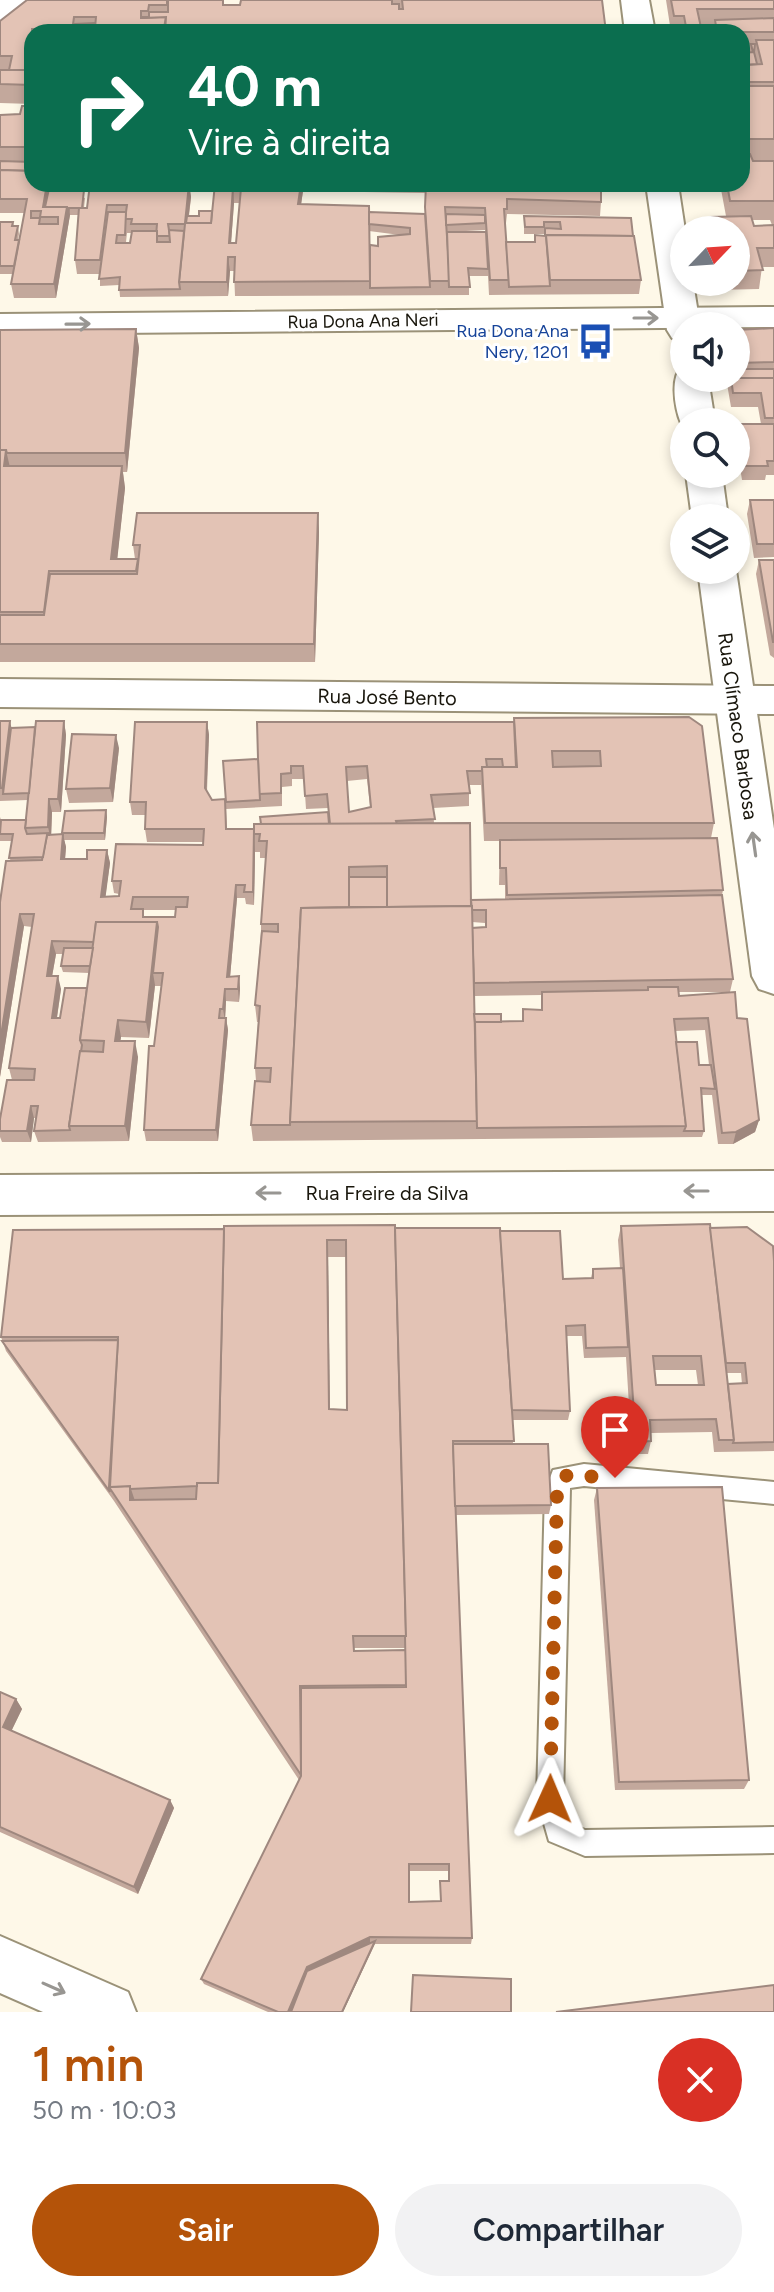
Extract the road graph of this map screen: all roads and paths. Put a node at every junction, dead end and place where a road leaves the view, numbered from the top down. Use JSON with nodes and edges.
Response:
{"nodes":[{"id":1,"x":18,"y":0,"type":"edge"},
{"id":2,"x":635,"y":0,"type":"edge"},
{"id":3,"x":0,"y":15,"type":"edge"},
{"id":4,"x":639,"y":24,"type":"edge"},
{"id":5,"x":663,"y":192,"type":"edge"},
{"id":6,"x":681,"y":312,"type":"edge"},
{"id":7,"x":774,"y":317,"type":"edge"},
{"id":8,"x":750,"y":319,"type":"edge"},
{"id":9,"x":0,"y":324,"type":"edge"},
{"id":10,"x":670,"y":324,"type":"edge"},
{"id":11,"x":719,"y":584,"type":"edge"},
{"id":12,"x":0,"y":693,"type":"edge"},
{"id":13,"x":733,"y":700,"type":"junction"},
{"id":14,"x":774,"y":700,"type":"edge"},
{"id":15,"x":774,"y":976,"type":"edge"},
{"id":16,"x":774,"y":1191,"type":"edge"},
{"id":17,"x":0,"y":1195,"type":"edge"},
{"id":18,"x":774,"y":1493,"type":"edge"},
{"id":19,"x":774,"y":1840,"type":"edge"},
{"id":20,"x":0,"y":1964,"type":"edge"},
{"id":21,"x":108,"y":2012,"type":"edge"}],
"edges":[{"from":1,"to":3,"type":"main road"},
{"from":2,"to":4,"type":"main road"},
{"from":5,"to":6,"type":"main road"},
{"from":7,"to":8,"type":"street","name":"Rua Dona Ana Neri"},
{"from":9,"to":10,"type":"street","name":"Rua Dona Ana Neri","one_way":true},
{"from":11,"to":13,"type":"main road","name":"Rua Clímaco Barbosa"},
{"from":12,"to":13,"type":"street","name":"Rua José Bento"},
{"from":13,"to":14,"type":"street","name":"Rua José Bento"},
{"from":15,"to":13,"type":"main road","name":"Rua Clímaco Barbosa","one_way":true},
{"from":16,"to":17,"type":"street","name":"Rua Freire da Silva","one_way":true},
{"from":18,"to":19,"type":"lane"},
{"from":20,"to":21,"type":"street","one_way":true}]}
